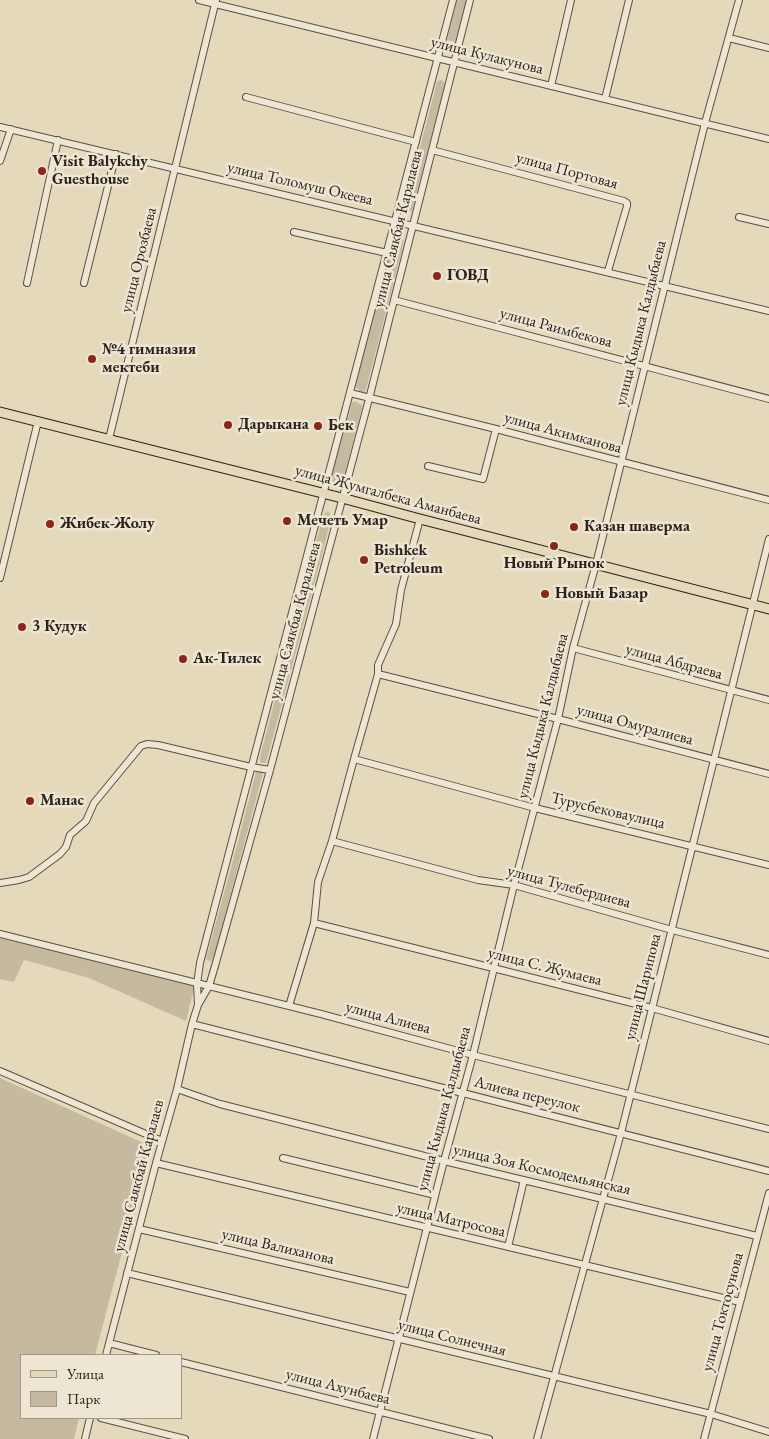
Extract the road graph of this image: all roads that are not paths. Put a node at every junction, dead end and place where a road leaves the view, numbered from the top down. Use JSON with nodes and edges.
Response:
{"nodes":[{"id":1,"x":199,"y":0,"type":"edge"},
{"id":2,"x":453,"y":0,"type":"edge"},
{"id":3,"x":470,"y":0,"type":"edge"},
{"id":4,"x":571,"y":0,"type":"edge"},
{"id":5,"x":629,"y":0,"type":"edge"},
{"id":6,"x":739,"y":0,"type":"edge"},
{"id":7,"x":216,"y":2,"type":"edge"},
{"id":8,"x":729,"y":38,"type":"junction"},
{"id":9,"x":769,"y":48,"type":"edge"},
{"id":10,"x":438,"y":58,"type":"junction"},
{"id":11,"x":454,"y":62,"type":"junction"},
{"id":12,"x":551,"y":86,"type":"junction"},
{"id":13,"x":246,"y":97,"type":"dead end"},
{"id":14,"x":605,"y":99,"type":"junction"},
{"id":15,"x":705,"y":123,"type":"junction"},
{"id":16,"x":0,"y":127,"type":"edge"},
{"id":17,"x":11,"y":129,"type":"junction"},
{"id":18,"x":769,"y":139,"type":"edge"},
{"id":19,"x":58,"y":140,"type":"junction"},
{"id":20,"x":416,"y":142,"type":"junction"},
{"id":21,"x":432,"y":150,"type":"junction"},
{"id":22,"x":116,"y":154,"type":"junction"},
{"id":23,"x":0,"y":162,"type":"edge"},
{"id":24,"x":176,"y":168,"type":"junction"},
{"id":25,"x":739,"y":217,"type":"dead end"},
{"id":26,"x":395,"y":221,"type":"junction"},
{"id":27,"x":769,"y":224,"type":"edge"},
{"id":28,"x":413,"y":225,"type":"junction"},
{"id":29,"x":294,"y":232,"type":"dead end"},
{"id":30,"x":387,"y":253,"type":"junction"},
{"id":31,"x":608,"y":271,"type":"junction"},
{"id":32,"x":27,"y":283,"type":"dead end"},
{"id":33,"x":84,"y":283,"type":"dead end"},
{"id":34,"x":665,"y":285,"type":"junction"},
{"id":35,"x":394,"y":300,"type":"junction"},
{"id":36,"x":769,"y":311,"type":"edge"},
{"id":37,"x":644,"y":366,"type":"junction"},
{"id":38,"x":350,"y":393,"type":"junction"},
{"id":39,"x":369,"y":399,"type":"junction"},
{"id":40,"x":769,"y":399,"type":"edge"},
{"id":41,"x":0,"y":412,"type":"edge"},
{"id":42,"x":38,"y":421,"type":"junction"},
{"id":43,"x":496,"y":429,"type":"junction"},
{"id":44,"x":109,"y":439,"type":"junction"},
{"id":45,"x":620,"y":462,"type":"junction"},
{"id":46,"x":428,"y":466,"type":"dead end"},
{"id":47,"x":323,"y":493,"type":"junction"},
{"id":48,"x":342,"y":498,"type":"junction"},
{"id":49,"x":769,"y":500,"type":"edge"},
{"id":50,"x":420,"y":519,"type":"junction"},
{"id":51,"x":769,"y":539,"type":"edge"},
{"id":52,"x":596,"y":564,"type":"junction"},
{"id":53,"x":0,"y":578,"type":"edge"},
{"id":54,"x":753,"y":604,"type":"junction"},
{"id":55,"x":769,"y":608,"type":"edge"},
{"id":56,"x":573,"y":648,"type":"junction"},
{"id":57,"x":378,"y":674,"type":"junction"},
{"id":58,"x":732,"y":691,"type":"junction"},
{"id":59,"x":769,"y":700,"type":"edge"},
{"id":60,"x":558,"y":719,"type":"junction"},
{"id":61,"x":354,"y":759,"type":"junction"},
{"id":62,"x":714,"y":760,"type":"junction"},
{"id":63,"x":251,"y":767,"type":"junction"},
{"id":64,"x":270,"y":770,"type":"junction"},
{"id":65,"x":769,"y":774,"type":"edge"},
{"id":66,"x":535,"y":808,"type":"junction"},
{"id":67,"x":332,"y":841,"type":"junction"},
{"id":68,"x":693,"y":845,"type":"junction"},
{"id":69,"x":769,"y":864,"type":"edge"},
{"id":70,"x":0,"y":883,"type":"edge"},
{"id":71,"x":514,"y":885,"type":"junction"},
{"id":72,"x":314,"y":923,"type":"junction"},
{"id":73,"x":672,"y":930,"type":"junction"},
{"id":74,"x":0,"y":934,"type":"edge"},
{"id":75,"x":769,"y":955,"type":"edge"},
{"id":76,"x":494,"y":968,"type":"junction"},
{"id":77,"x":197,"y":984,"type":"junction"},
{"id":78,"x":209,"y":986,"type":"junction"},
{"id":79,"x":198,"y":1004,"type":"junction"},
{"id":80,"x":289,"y":1006,"type":"junction"},
{"id":81,"x":652,"y":1008,"type":"junction"},
{"id":82,"x":192,"y":1024,"type":"junction"},
{"id":83,"x":769,"y":1041,"type":"edge"},
{"id":84,"x":473,"y":1055,"type":"junction"},
{"id":85,"x":0,"y":1071,"type":"edge"},
{"id":86,"x":177,"y":1089,"type":"junction"},
{"id":87,"x":463,"y":1093,"type":"junction"},
{"id":88,"x":631,"y":1094,"type":"junction"},
{"id":89,"x":769,"y":1129,"type":"edge"},
{"id":90,"x":621,"y":1133,"type":"junction"},
{"id":91,"x":162,"y":1140,"type":"junction"},
{"id":92,"x":283,"y":1158,"type":"dead end"},
{"id":93,"x":444,"y":1161,"type":"junction"},
{"id":94,"x":156,"y":1163,"type":"junction"},
{"id":95,"x":769,"y":1171,"type":"edge"},
{"id":96,"x":524,"y":1180,"type":"junction"},
{"id":97,"x":769,"y":1193,"type":"edge"},
{"id":98,"x":435,"y":1195,"type":"junction"},
{"id":99,"x":602,"y":1199,"type":"junction"},
{"id":100,"x":427,"y":1228,"type":"junction"},
{"id":101,"x":139,"y":1229,"type":"junction"},
{"id":102,"x":758,"y":1236,"type":"junction"},
{"id":103,"x":508,"y":1247,"type":"junction"},
{"id":104,"x":584,"y":1265,"type":"junction"},
{"id":105,"x":127,"y":1273,"type":"junction"},
{"id":106,"x":410,"y":1292,"type":"junction"},
{"id":107,"x":740,"y":1302,"type":"junction"},
{"id":108,"x":399,"y":1339,"type":"junction"},
{"id":109,"x":109,"y":1343,"type":"junction"},
{"id":110,"x":106,"y":1354,"type":"edge"},
{"id":111,"x":152,"y":1354,"type":"edge"},
{"id":112,"x":182,"y":1362,"type":"edge"},
{"id":113,"x":554,"y":1376,"type":"junction"},
{"id":114,"x":380,"y":1412,"type":"junction"},
{"id":115,"x":711,"y":1414,"type":"junction"},
{"id":116,"x":90,"y":1419,"type":"edge"},
{"id":117,"x":105,"y":1419,"type":"edge"},
{"id":118,"x":769,"y":1432,"type":"edge"},
{"id":119,"x":85,"y":1439,"type":"edge"},
{"id":120,"x":184,"y":1439,"type":"edge"},
{"id":121,"x":373,"y":1439,"type":"edge"},
{"id":122,"x":489,"y":1439,"type":"edge"},
{"id":123,"x":537,"y":1439,"type":"edge"},
{"id":124,"x":704,"y":1439,"type":"edge"}],
"edges":[{"from":1,"to":7,"type":"street","name":"улица Кулакунова"},
{"from":2,"to":10,"type":"street","name":"улица Саякбая Каралаева"},
{"from":3,"to":11,"type":"street","name":"улица Саякбая Каралаева"},
{"from":4,"to":12,"type":"street"},
{"from":5,"to":14,"type":"street"},
{"from":6,"to":8,"type":"street","name":"улица Кыдыка Калдыбаева"},
{"from":7,"to":10,"type":"street","name":"улица Кулакунова"},
{"from":7,"to":24,"type":"street","name":"улица Орозбаева"},
{"from":8,"to":9,"type":"street"},
{"from":8,"to":15,"type":"street","name":"улица Кыдыка Калдыбаева"},
{"from":10,"to":11,"type":"street","name":"улица Кулакунова"},
{"from":10,"to":20,"type":"street","name":"улица Саякбая Каралаева"},
{"from":11,"to":12,"type":"street","name":"улица Кулакунова"},
{"from":11,"to":21,"type":"street","name":"улица Саякбая Каралаева"},
{"from":12,"to":14,"type":"street","name":"улица Кулакунова"},
{"from":13,"to":20,"type":"street"},
{"from":14,"to":15,"type":"street","name":"улица Кулакунова"},
{"from":15,"to":18,"type":"street","name":"улица Кулакунова"},
{"from":15,"to":34,"type":"street","name":"улица Кыдыка Калдыбаева"},
{"from":16,"to":17,"type":"street","name":"улица Толомуш Океева"},
{"from":17,"to":19,"type":"street","name":"улица Толомуш Океева"},
{"from":17,"to":23,"type":"street"},
{"from":19,"to":22,"type":"street","name":"улица Толомуш Океева"},
{"from":19,"to":32,"type":"street"},
{"from":20,"to":26,"type":"street","name":"улица Саякбая Каралаева"},
{"from":21,"to":28,"type":"street","name":"улица Саякбая Каралаева"},
{"from":21,"to":31,"type":"street","name":"улица Портовая"},
{"from":22,"to":24,"type":"street","name":"улица Толомуш Океева"},
{"from":22,"to":33,"type":"street"},
{"from":24,"to":26,"type":"street","name":"улица Толомуш Океева"},
{"from":24,"to":44,"type":"street","name":"улица Орозбаева"},
{"from":25,"to":27,"type":"street"},
{"from":26,"to":28,"type":"street","name":"улица Толомуш Океева"},
{"from":26,"to":30,"type":"street","name":"улица Саякбая Каралаева"},
{"from":28,"to":31,"type":"street","name":"улица Толомуш Океева"},
{"from":28,"to":35,"type":"street","name":"улица Саякбая Каралаева"},
{"from":29,"to":30,"type":"street"},
{"from":30,"to":38,"type":"street","name":"улица Саякбая Каралаева"},
{"from":31,"to":34,"type":"street","name":"улица Толомуш Океева"},
{"from":34,"to":36,"type":"street","name":"улица Толомуш Океева"},
{"from":34,"to":37,"type":"street","name":"улица Кыдыка Калдыбаева"},
{"from":35,"to":37,"type":"street","name":"улица Раимбекова"},
{"from":35,"to":39,"type":"street","name":"улица Саякбая Каралаева"},
{"from":37,"to":40,"type":"street","name":"улица Раимбекова"},
{"from":37,"to":45,"type":"street","name":"улица Кыдыка Калдыбаева"},
{"from":38,"to":39,"type":"street","name":"улица Акимканова"},
{"from":38,"to":47,"type":"street","name":"улица Саякбая Каралаева"},
{"from":39,"to":43,"type":"street","name":"улица Акимканова"},
{"from":39,"to":48,"type":"street","name":"улица Саякбая Каралаева"},
{"from":41,"to":42,"type":"main road","name":"улица Жумгалбека Аманбаева"},
{"from":42,"to":44,"type":"main road","name":"улица Жумгалбека Аманбаева"},
{"from":42,"to":53,"type":"street"},
{"from":43,"to":45,"type":"street","name":"улица Акимканова"},
{"from":43,"to":46,"type":"street"},
{"from":44,"to":47,"type":"main road","name":"улица Жумгалбека Аманбаева"},
{"from":45,"to":49,"type":"street","name":"улица Акимканова"},
{"from":45,"to":52,"type":"street","name":"улица Кыдыка Калдыбаева"},
{"from":47,"to":48,"type":"main road","name":"улица Жумгалбека Аманбаева"},
{"from":47,"to":63,"type":"street","name":"улица Саякбая Каралаева"},
{"from":48,"to":50,"type":"main road","name":"улица Жумгалбека Аманбаева"},
{"from":48,"to":64,"type":"street","name":"улица Саякбая Каралаева"},
{"from":50,"to":52,"type":"main road","name":"улица Жумгалбека Аманбаева"},
{"from":50,"to":57,"type":"street"},
{"from":51,"to":54,"type":"street","name":"улица Шарипова"},
{"from":52,"to":54,"type":"main road","name":"улица Жумгалбека Аманбаева"},
{"from":52,"to":56,"type":"street","name":"улица Кыдыка Калдыбаева"},
{"from":54,"to":55,"type":"main road","name":"улица Жумгалбека Аманбаева"},
{"from":54,"to":58,"type":"street","name":"улица Шарипова"},
{"from":56,"to":58,"type":"street","name":"улица Абдраева"},
{"from":56,"to":60,"type":"street","name":"улица Кыдыка Калдыбаева"},
{"from":57,"to":60,"type":"street","name":"улица Омуралиева"},
{"from":57,"to":61,"type":"street"},
{"from":58,"to":59,"type":"street","name":"улица Абдраева"},
{"from":58,"to":62,"type":"street","name":"улица Шарипова"},
{"from":60,"to":62,"type":"street","name":"улица Омуралиева"},
{"from":60,"to":66,"type":"street","name":"улица Кыдыка Калдыбаева"},
{"from":61,"to":66,"type":"street","name":"Турусбековаулица"},
{"from":61,"to":67,"type":"street"},
{"from":62,"to":65,"type":"street","name":"улица Омуралиева"},
{"from":62,"to":68,"type":"street","name":"улица Шарипова"},
{"from":63,"to":64,"type":"street"},
{"from":63,"to":70,"type":"street"},
{"from":63,"to":77,"type":"street","name":"улица Саякбая Каралаева"},
{"from":64,"to":78,"type":"street","name":"улица Саякбая Каралаева"},
{"from":66,"to":68,"type":"street","name":"Турусбековаулица"},
{"from":66,"to":71,"type":"street","name":"улица Кыдыка Калдыбаева"},
{"from":67,"to":71,"type":"street","name":"улица Тулебердиева"},
{"from":67,"to":72,"type":"street"},
{"from":68,"to":69,"type":"street","name":"Турусбековаулица"},
{"from":68,"to":73,"type":"street","name":"улица Шарипова"},
{"from":71,"to":73,"type":"street","name":"улица Тулебердиева"},
{"from":71,"to":76,"type":"street","name":"улица Кыдыка Калдыбаева"},
{"from":72,"to":76,"type":"street","name":"улица С. Жумаева"},
{"from":72,"to":80,"type":"street"},
{"from":73,"to":75,"type":"street","name":"улица Тулебердиева"},
{"from":73,"to":81,"type":"street","name":"улица Шарипова"},
{"from":74,"to":77,"type":"street","name":"улица Алиева"},
{"from":76,"to":81,"type":"street","name":"улица С. Жумаева"},
{"from":76,"to":84,"type":"street","name":"улица Кыдыка Калдыбаева"},
{"from":77,"to":78,"type":"street","name":"улица Алиева"},
{"from":77,"to":79,"type":"street","name":"улица Саякбай Каралаев"},
{"from":78,"to":79,"type":"street","name":"улица Саякбай Каралаев"},
{"from":78,"to":80,"type":"street","name":"улица Алиева"},
{"from":79,"to":82,"type":"street","name":"улица Саякбай Каралаев"},
{"from":80,"to":84,"type":"street","name":"улица Алиева"},
{"from":81,"to":83,"type":"street","name":"улица С. Жумаева"},
{"from":81,"to":88,"type":"street","name":"улица Шарипова"},
{"from":82,"to":86,"type":"street","name":"улица Саякбай Каралаев"},
{"from":82,"to":87,"type":"street","name":"Алиева переулок"},
{"from":84,"to":87,"type":"street","name":"улица Кыдыка Калдыбаева"},
{"from":84,"to":88,"type":"street","name":"улица Алиева"},
{"from":85,"to":91,"type":"street"},
{"from":86,"to":91,"type":"street","name":"улица Саякбай Каралаев"},
{"from":86,"to":93,"type":"street","name":"улица Зоя Космодемьянская"},
{"from":87,"to":90,"type":"street","name":"Алиева переулок"},
{"from":87,"to":93,"type":"street","name":"улица Кыдыка Калдыбаева"},
{"from":88,"to":89,"type":"street","name":"улица Алиева"},
{"from":88,"to":90,"type":"street","name":"улица Шарипова"},
{"from":90,"to":95,"type":"street","name":"Алиева переулок"},
{"from":90,"to":99,"type":"street","name":"улица Шарипова"},
{"from":91,"to":94,"type":"street","name":"улица Саякбай Каралаев"},
{"from":92,"to":98,"type":"street"},
{"from":93,"to":96,"type":"street","name":"улица Зоя Космодемьянская"},
{"from":93,"to":98,"type":"street","name":"улица Кыдыка Калдыбаева"},
{"from":94,"to":100,"type":"street","name":"улица Матросова"},
{"from":94,"to":101,"type":"street","name":"улица Саякбай Каралаев"},
{"from":96,"to":99,"type":"street","name":"улица Зоя Космодемьянская"},
{"from":96,"to":103,"type":"street"},
{"from":97,"to":102,"type":"street","name":"улица Токтосунова"},
{"from":98,"to":100,"type":"street","name":"улица Кыдыка Калдыбаева"},
{"from":99,"to":102,"type":"street","name":"улица Зоя Космодемьянская"},
{"from":99,"to":104,"type":"street","name":"улица Шарипова"},
{"from":100,"to":103,"type":"street","name":"улица Матросова"},
{"from":100,"to":106,"type":"street","name":"улица Кыдыка Калдыбаева"},
{"from":101,"to":105,"type":"street","name":"улица Саякбай Каралаев"},
{"from":101,"to":106,"type":"street","name":"улица Валиханова"},
{"from":102,"to":107,"type":"street","name":"улица Токтосунова"},
{"from":103,"to":104,"type":"street","name":"улица Матросова"},
{"from":104,"to":107,"type":"street","name":"улица Матросова"},
{"from":104,"to":113,"type":"street","name":"улица Шарипова"},
{"from":105,"to":108,"type":"street","name":"улица Солнечная"},
{"from":105,"to":109,"type":"street","name":"улица Саякбай Каралаев"},
{"from":106,"to":108,"type":"street","name":"улица Кыдыка Калдыбаева"},
{"from":107,"to":115,"type":"street","name":"улица Токтосунова"},
{"from":108,"to":113,"type":"street","name":"улица Солнечная"},
{"from":108,"to":114,"type":"street","name":"улица Кыдыка Калдыбаева"},
{"from":109,"to":110,"type":"street","name":"улица Саякбай Каралаев"},
{"from":109,"to":111,"type":"street"},
{"from":112,"to":114,"type":"street","name":"улица Ахунбаева"},
{"from":113,"to":115,"type":"street","name":"улица Солнечная"},
{"from":113,"to":123,"type":"street","name":"улица Шарипова"},
{"from":114,"to":121,"type":"street","name":"улица Кыдыка Калдыбаева"},
{"from":114,"to":122,"type":"street","name":"улица Ахунбаева"},
{"from":115,"to":118,"type":"street","name":"улица Солнечная"},
{"from":115,"to":124,"type":"street","name":"улица Токтосунова"},
{"from":116,"to":119,"type":"street"},
{"from":117,"to":120,"type":"street"}]}
